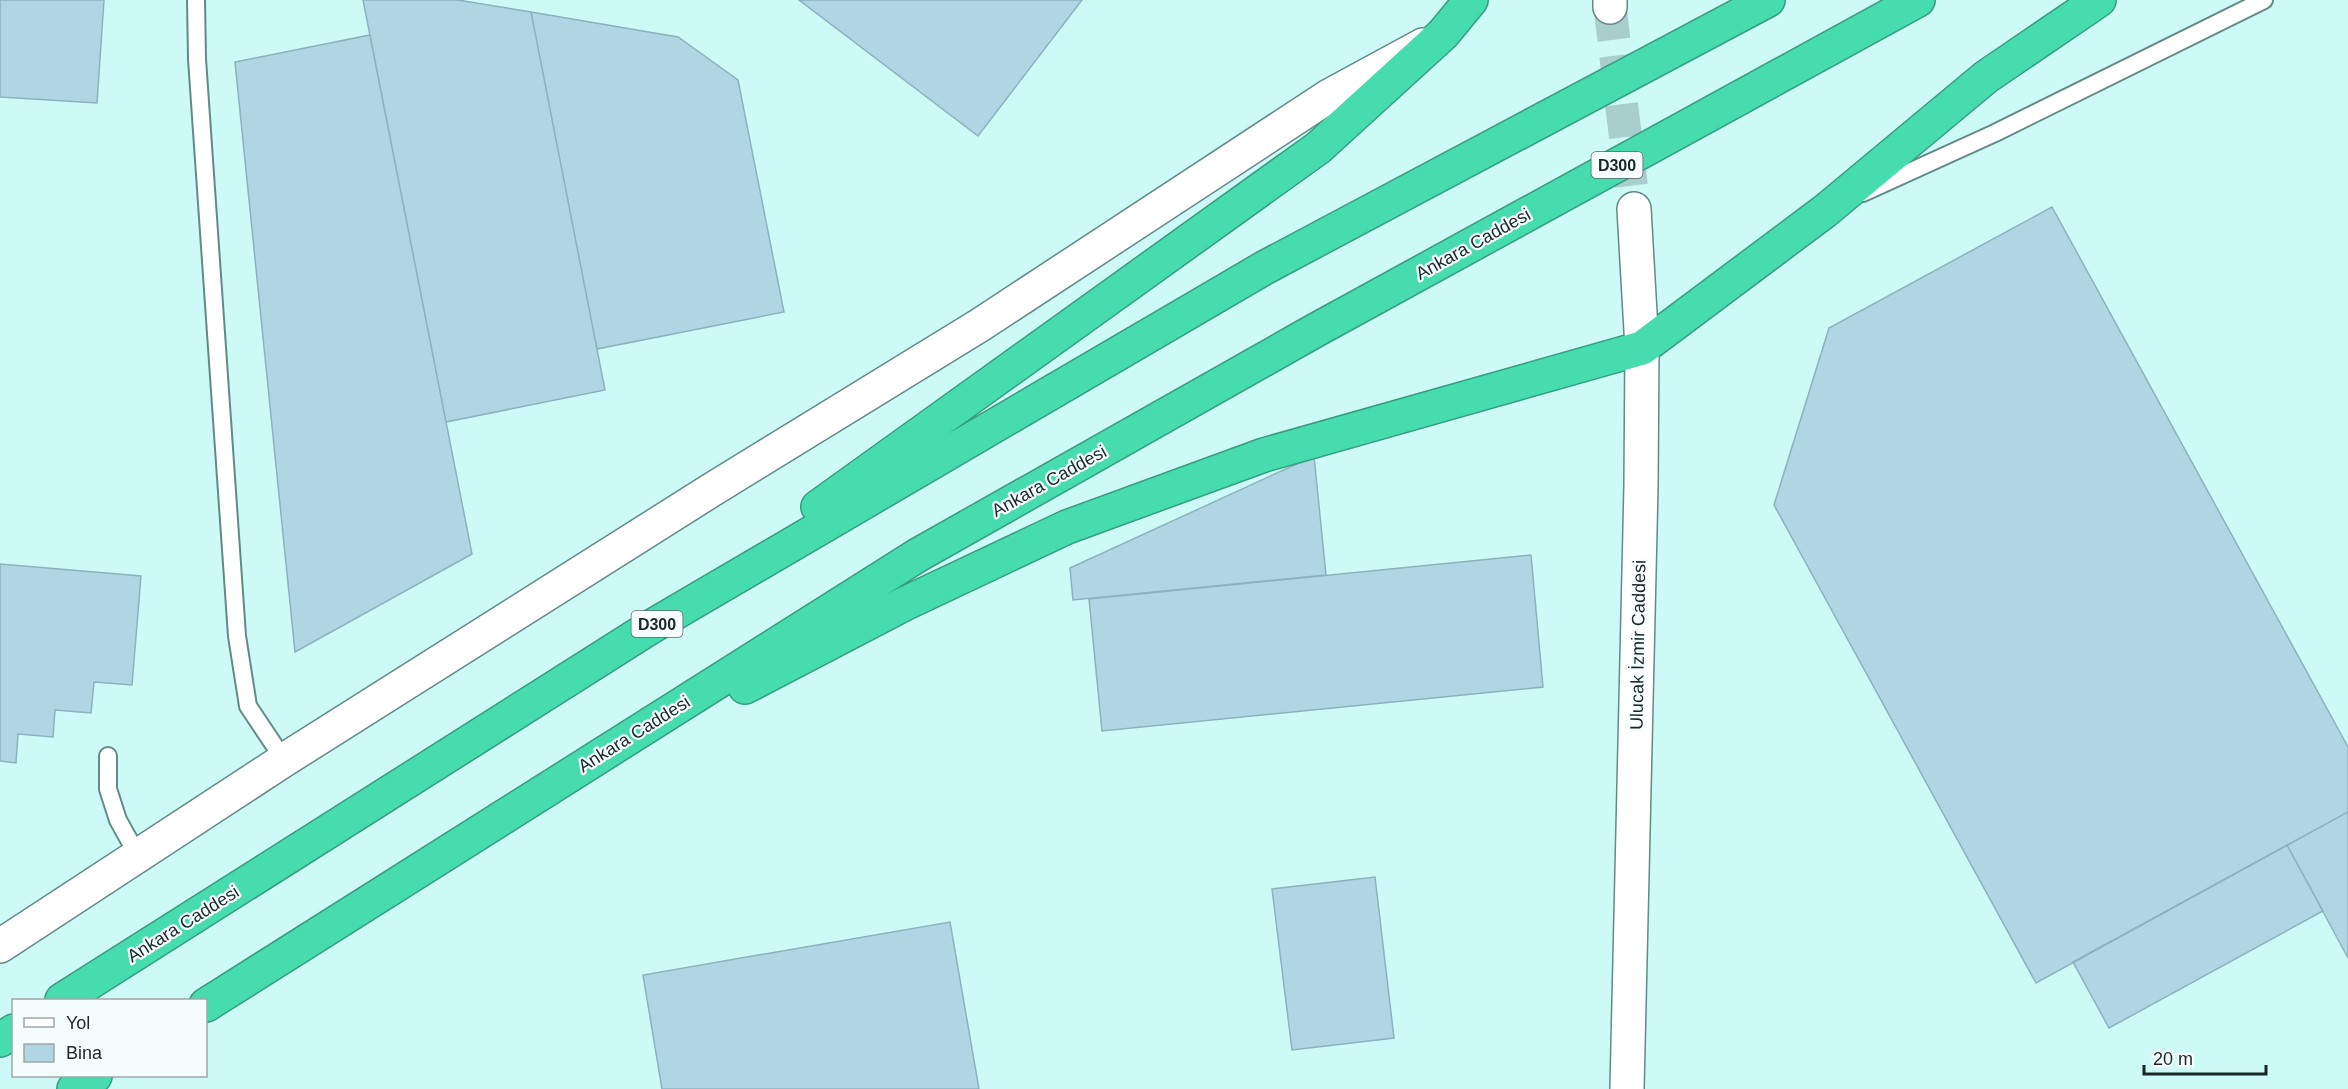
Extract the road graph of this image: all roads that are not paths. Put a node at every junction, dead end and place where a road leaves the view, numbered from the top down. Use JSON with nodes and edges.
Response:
{"nodes":[{"id":1,"x":196,"y":0,"type":"edge"},
{"id":2,"x":1471,"y":0,"type":"edge"},
{"id":3,"x":1768,"y":0,"type":"edge"},
{"id":4,"x":1918,"y":0,"type":"edge"},
{"id":5,"x":2099,"y":0,"type":"edge"},
{"id":6,"x":2264,"y":0,"type":"edge"},
{"id":7,"x":1443,"y":34,"type":"junction"},
{"id":8,"x":1634,"y":210,"type":"tunnel mouth"},
{"id":9,"x":1824,"y":211,"type":"junction"},
{"id":10,"x":1642,"y":348,"type":"junction"},
{"id":11,"x":649,"y":628,"type":"junction"},
{"id":12,"x":108,"y":756,"type":"dead end"},
{"id":13,"x":284,"y":760,"type":"junction"},
{"id":14,"x":533,"y":798,"type":"junction"},
{"id":15,"x":138,"y":856,"type":"junction"},
{"id":16,"x":0,"y":946,"type":"edge"},
{"id":17,"x":64,"y":999,"type":"edge"},
{"id":18,"x":207,"y":1004,"type":"edge"},
{"id":19,"x":93,"y":1077,"type":"edge"},
{"id":20,"x":1627,"y":1085,"type":"edge"},
{"id":21,"x":74,"y":1089,"type":"edge"}],
"edges":[{"from":1,"to":13,"type":"lane"},
{"from":2,"to":7,"type":"highway"},
{"from":3,"to":11,"type":"highway","name":"Ankara Caddesi","number":"D300"},
{"from":4,"to":14,"type":"highway","name":"Ankara Caddesi","number":"D300"},
{"from":5,"to":9,"type":"highway"},
{"from":6,"to":9,"type":"lane"},
{"from":7,"to":11,"type":"highway"},
{"from":7,"to":13,"type":"street"},
{"from":8,"to":10,"type":"street","name":"Ulucak İzmir Caddesi"},
{"from":9,"to":10,"type":"highway"},
{"from":10,"to":14,"type":"highway"},
{"from":10,"to":20,"type":"street","name":"Ulucak İzmir Caddesi"},
{"from":11,"to":17,"type":"highway","name":"Ankara Caddesi","number":"D300"},
{"from":12,"to":15,"type":"lane"},
{"from":13,"to":15,"type":"street"},
{"from":14,"to":18,"type":"highway","name":"Ankara Caddesi","number":"D300"},
{"from":15,"to":16,"type":"street"},
{"from":19,"to":21,"type":"highway"}]}
